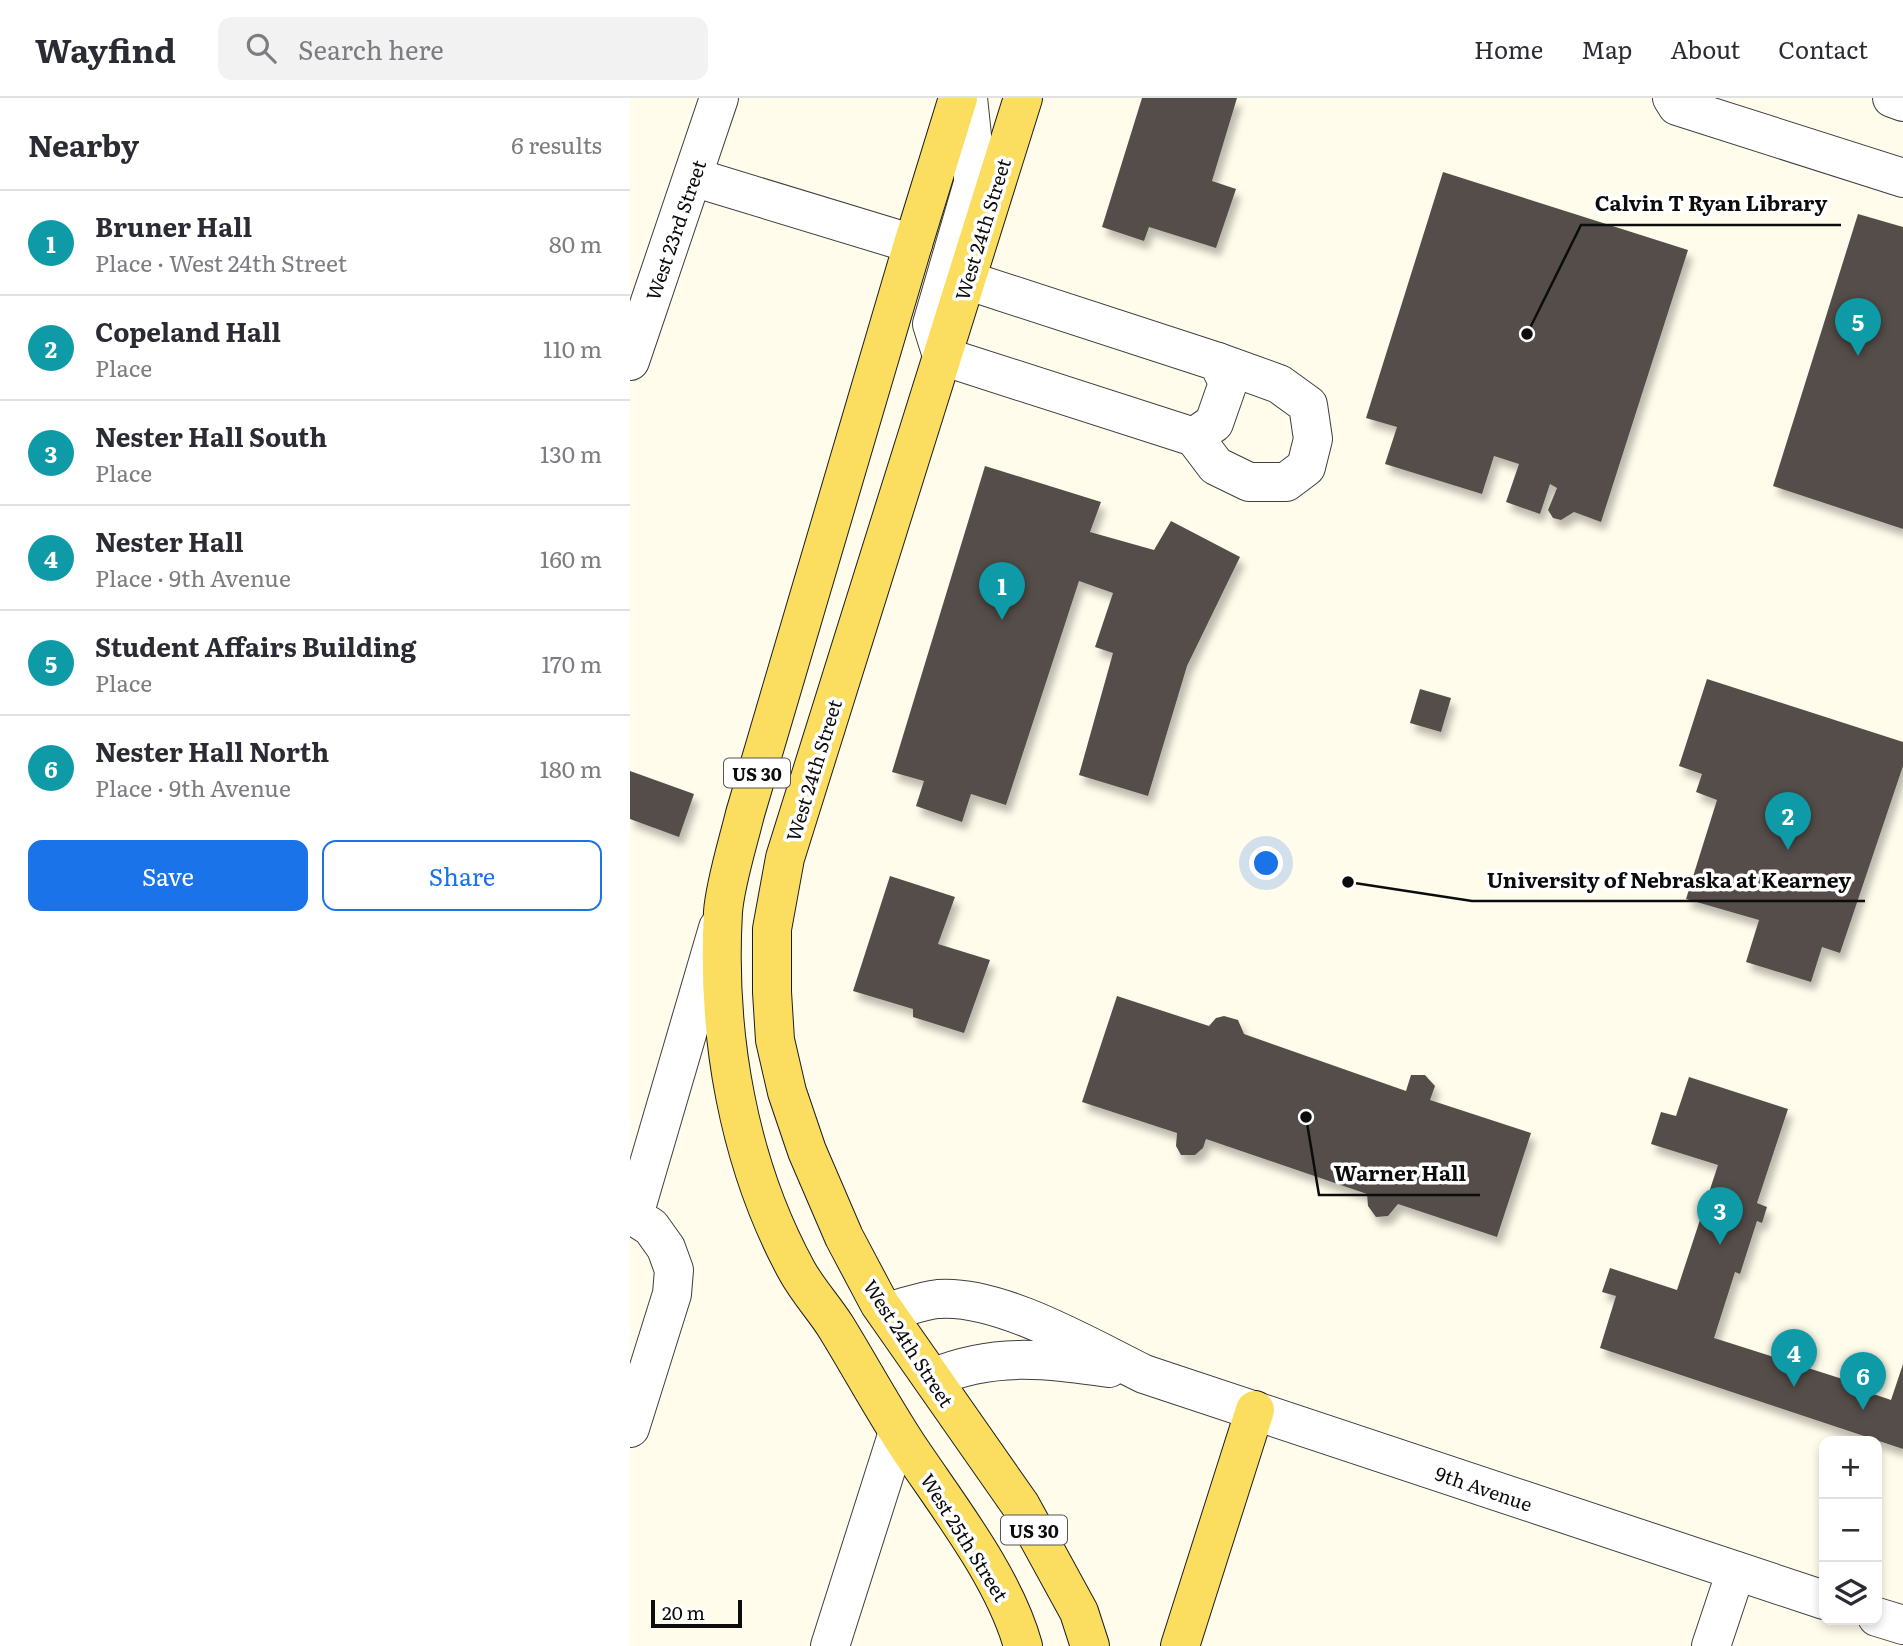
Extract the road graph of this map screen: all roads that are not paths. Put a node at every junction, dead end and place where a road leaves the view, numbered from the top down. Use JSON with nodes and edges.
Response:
{"nodes":[{"id":1,"x":719,"y":98,"type":"edge"},
{"id":2,"x":958,"y":98,"type":"edge"},
{"id":3,"x":968,"y":98,"type":"edge"},
{"id":4,"x":1023,"y":98,"type":"edge"},
{"id":5,"x":1672,"y":98,"type":"edge"},
{"id":6,"x":1892,"y":98,"type":"edge"},
{"id":7,"x":1903,"y":102,"type":"edge"},
{"id":8,"x":693,"y":177,"type":"junction"},
{"id":9,"x":1903,"y":178,"type":"edge"},
{"id":10,"x":913,"y":244,"type":"junction"},
{"id":11,"x":966,"y":280,"type":"junction"},
{"id":12,"x":942,"y":356,"type":"junction"},
{"id":13,"x":630,"y":361,"type":"edge"},
{"id":14,"x":1218,"y":362,"type":"junction"},
{"id":15,"x":1194,"y":437,"type":"junction"},
{"id":16,"x":723,"y":909,"type":"junction"},
{"id":17,"x":632,"y":1214,"type":"edge"},
{"id":18,"x":886,"y":1312,"type":"junction"},
{"id":19,"x":835,"y":1325,"type":"junction"},
{"id":20,"x":1144,"y":1374,"type":"junction"},
{"id":21,"x":932,"y":1378,"type":"junction"},
{"id":22,"x":1255,"y":1410,"type":"junction"},
{"id":23,"x":630,"y":1428,"type":"edge"},
{"id":24,"x":898,"y":1432,"type":"junction"},
{"id":25,"x":1736,"y":1571,"type":"junction"},
{"id":26,"x":1819,"y":1598,"type":"edge"},
{"id":27,"x":1882,"y":1619,"type":"edge"},
{"id":28,"x":1903,"y":1625,"type":"edge"},
{"id":29,"x":831,"y":1646,"type":"edge"},
{"id":30,"x":1023,"y":1646,"type":"edge"},
{"id":31,"x":1090,"y":1646,"type":"edge"},
{"id":32,"x":1180,"y":1646,"type":"edge"},
{"id":33,"x":1711,"y":1646,"type":"edge"}],
"edges":[{"from":1,"to":8,"type":"street","name":"West 23rd Street"},
{"from":2,"to":10,"type":"main road","number":"US 30"},
{"from":3,"to":12,"type":"street"},
{"from":4,"to":11,"type":"main road","name":"West 24th Street","number":"US 30"},
{"from":5,"to":9,"type":"street"},
{"from":6,"to":7,"type":"street"},
{"from":8,"to":10,"type":"street"},
{"from":8,"to":13,"type":"street","name":"West 23rd Street"},
{"from":10,"to":16,"type":"main road","number":"US 30"},
{"from":11,"to":12,"type":"main road","name":"West 24th Street","number":"US 30"},
{"from":11,"to":14,"type":"street"},
{"from":12,"to":15,"type":"street"},
{"from":12,"to":18,"type":"main road","name":"West 24th Street","number":"US 30"},
{"from":14,"to":15,"type":"street"},
{"from":14,"to":15,"type":"street"},
{"from":16,"to":17,"type":"street"},
{"from":16,"to":19,"type":"main road","number":"US 30"},
{"from":17,"to":23,"type":"street"},
{"from":18,"to":20,"type":"street","name":"9th Avenue"},
{"from":18,"to":21,"type":"main road","name":"West 24th Street","number":"US 30"},
{"from":19,"to":21,"type":"main road"},
{"from":19,"to":24,"type":"main road","number":"US 30"},
{"from":20,"to":21,"type":"street","name":"9th Avenue"},
{"from":20,"to":22,"type":"street","name":"9th Avenue"},
{"from":21,"to":31,"type":"main road","name":"West 24th Street","number":"US 30"},
{"from":22,"to":25,"type":"street","name":"9th Avenue"},
{"from":22,"to":32,"type":"main road"},
{"from":24,"to":29,"type":"street"},
{"from":24,"to":30,"type":"main road","name":"West 25th Street","number":"US 30"},
{"from":25,"to":26,"type":"street","name":"9th Avenue"},
{"from":25,"to":33,"type":"street"},
{"from":27,"to":28,"type":"street"}]}
